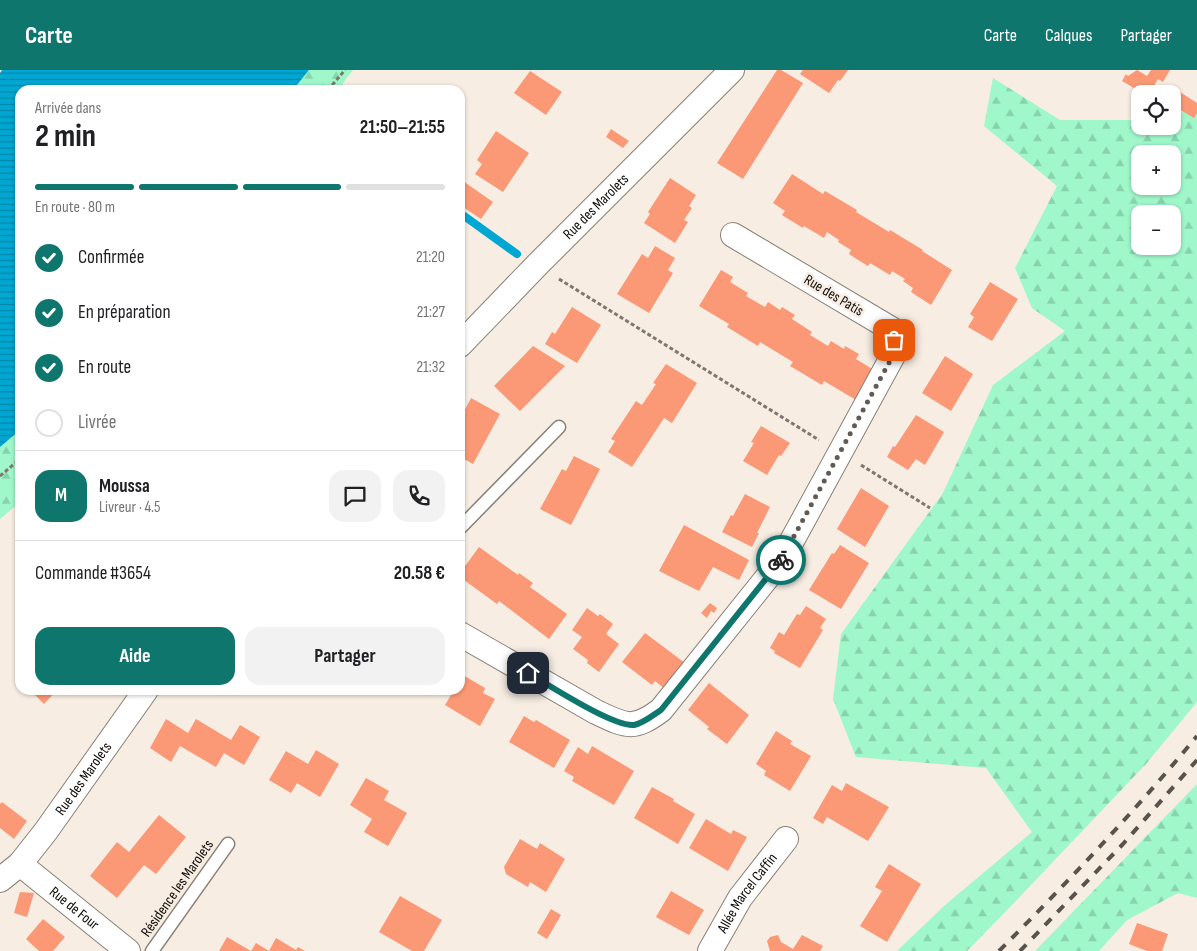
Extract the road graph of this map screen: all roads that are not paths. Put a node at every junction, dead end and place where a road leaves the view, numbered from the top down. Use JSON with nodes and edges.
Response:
{"nodes":[{"id":1,"x":732,"y":70,"type":"edge"},
{"id":2,"x":732,"y":235,"type":"dead end"},
{"id":3,"x":465,"y":340,"type":"edge"},
{"id":4,"x":559,"y":427,"type":"dead end"},
{"id":5,"x":465,"y":523,"type":"edge"},
{"id":6,"x":465,"y":637,"type":"edge"},
{"id":7,"x":142,"y":695,"type":"edge"},
{"id":8,"x":786,"y":838,"type":"dead end"},
{"id":9,"x":228,"y":844,"type":"dead end"},
{"id":10,"x":20,"y":864,"type":"junction"},
{"id":11,"x":0,"y":880,"type":"edge"},
{"id":12,"x":128,"y":951,"type":"edge"},
{"id":13,"x":152,"y":951,"type":"edge"},
{"id":14,"x":710,"y":951,"type":"edge"}],
"edges":[{"from":1,"to":3,"type":"street","name":"Rue des Marolets"},
{"from":2,"to":6,"type":"street","name":"Rue des Patis"},
{"from":4,"to":5,"type":"lane"},
{"from":7,"to":10,"type":"street","name":"Rue des Marolets"},
{"from":8,"to":14,"type":"street","name":"Allée Marcel Caffin"},
{"from":9,"to":13,"type":"lane","name":"Résidence les Marolets"},
{"from":10,"to":11,"type":"street","name":"Rue des Marolets"},
{"from":10,"to":12,"type":"street","name":"Rue de Four"}]}
